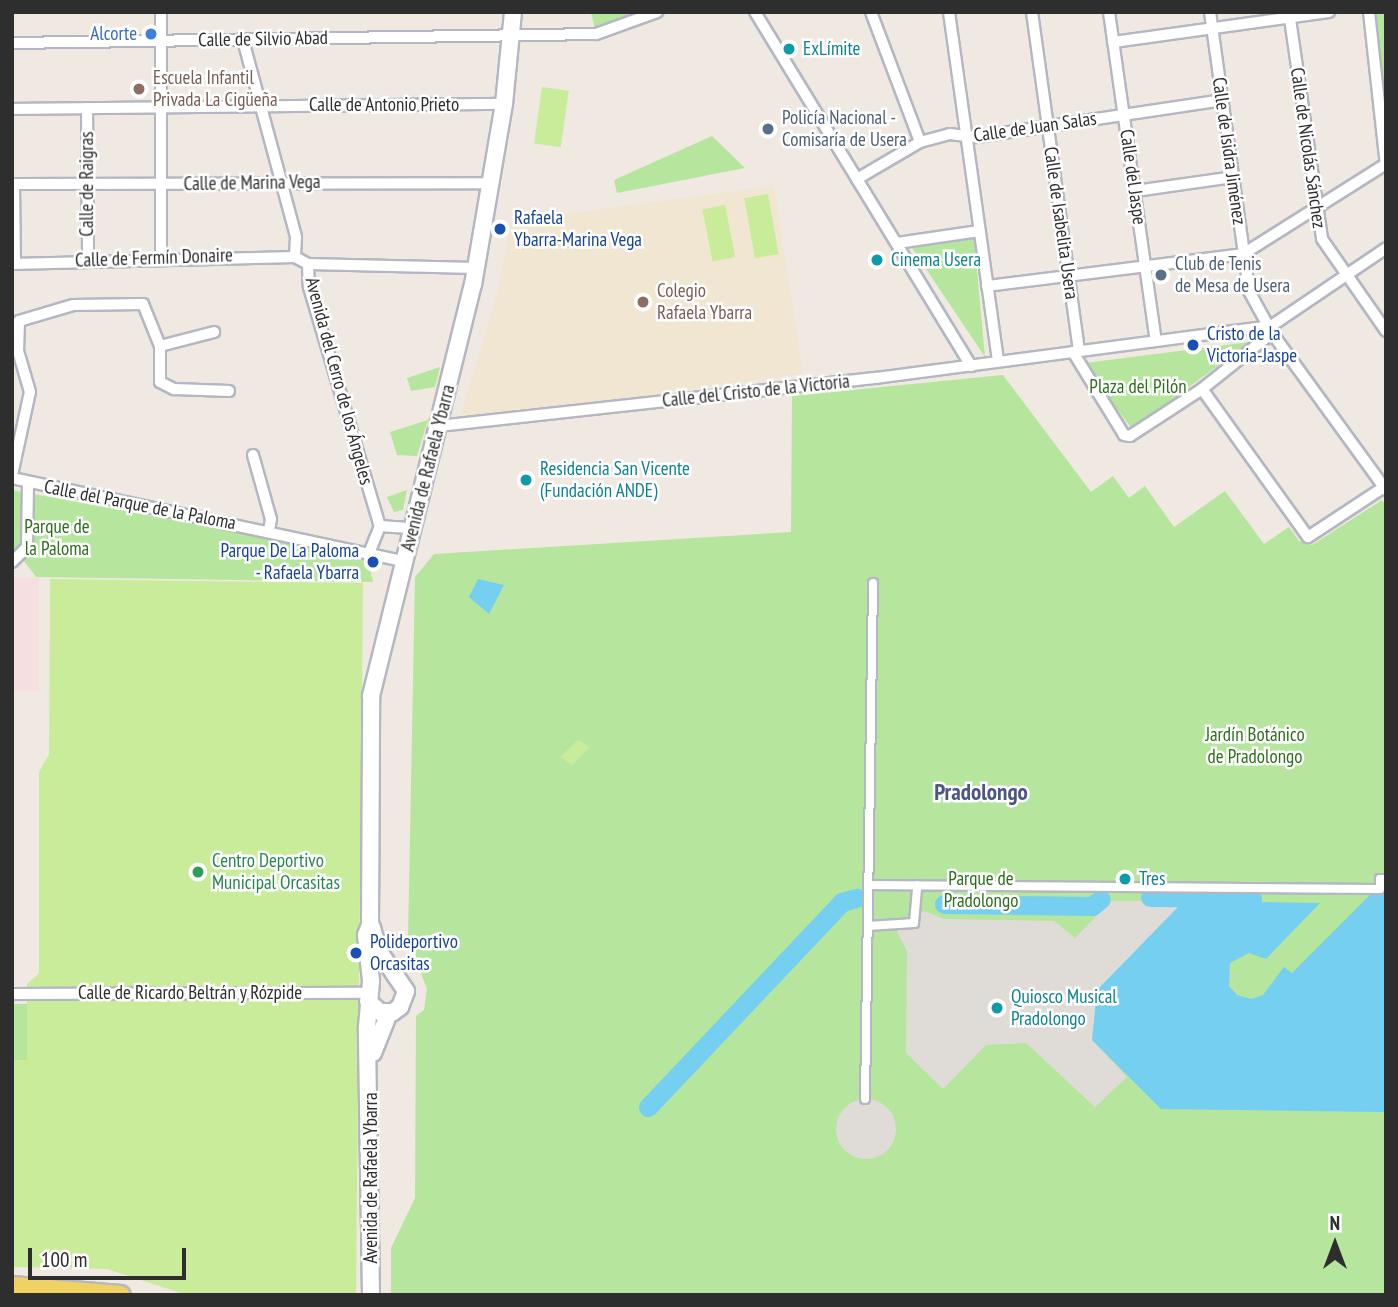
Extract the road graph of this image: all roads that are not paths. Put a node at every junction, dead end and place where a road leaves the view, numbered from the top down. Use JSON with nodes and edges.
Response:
{"nodes":[{"id":1,"x":161,"y":12,"type":"edge"},
{"id":2,"x":513,"y":12,"type":"edge"},
{"id":3,"x":657,"y":12,"type":"edge"},
{"id":4,"x":755,"y":12,"type":"edge"},
{"id":5,"x":871,"y":12,"type":"edge"},
{"id":6,"x":949,"y":12,"type":"edge"},
{"id":7,"x":1032,"y":12,"type":"edge"},
{"id":8,"x":1109,"y":12,"type":"edge"},
{"id":9,"x":1210,"y":12,"type":"edge"},
{"id":10,"x":1329,"y":12,"type":"edge"},
{"id":11,"x":1368,"y":12,"type":"edge"},
{"id":12,"x":1290,"y":15,"type":"edge"},
{"id":13,"x":1213,"y":28,"type":"junction"},
{"id":14,"x":513,"y":37,"type":"junction"},
{"id":15,"x":161,"y":40,"type":"junction"},
{"id":16,"x":243,"y":40,"type":"junction"},
{"id":17,"x":1114,"y":42,"type":"junction"},
{"id":18,"x":12,"y":43,"type":"edge"},
{"id":19,"x":1223,"y":100,"type":"junction"},
{"id":20,"x":504,"y":104,"type":"junction"},
{"id":21,"x":261,"y":106,"type":"junction"},
{"id":22,"x":162,"y":107,"type":"junction"},
{"id":23,"x":87,"y":108,"type":"junction"},
{"id":24,"x":12,"y":109,"type":"edge"},
{"id":25,"x":1124,"y":114,"type":"junction"},
{"id":26,"x":1048,"y":127,"type":"junction"},
{"id":27,"x":966,"y":137,"type":"junction"},
{"id":28,"x":920,"y":142,"type":"junction"},
{"id":29,"x":1386,"y":164,"type":"edge"},
{"id":30,"x":1233,"y":177,"type":"junction"},
{"id":31,"x":857,"y":178,"type":"junction"},
{"id":32,"x":281,"y":182,"type":"junction"},
{"id":33,"x":87,"y":183,"type":"junction"},
{"id":34,"x":491,"y":183,"type":"junction"},
{"id":35,"x":13,"y":184,"type":"edge"},
{"id":36,"x":162,"y":184,"type":"junction"},
{"id":37,"x":1135,"y":191,"type":"junction"},
{"id":38,"x":1316,"y":210,"type":"junction"},
{"id":39,"x":979,"y":231,"type":"junction"},
{"id":40,"x":898,"y":243,"type":"junction"},
{"id":41,"x":1386,"y":248,"type":"edge"},
{"id":42,"x":1243,"y":254,"type":"junction"},
{"id":43,"x":295,"y":257,"type":"junction"},
{"id":44,"x":161,"y":258,"type":"junction"},
{"id":45,"x":88,"y":260,"type":"junction"},
{"id":46,"x":1145,"y":263,"type":"junction"},
{"id":47,"x":14,"y":264,"type":"edge"},
{"id":48,"x":308,"y":264,"type":"junction"},
{"id":49,"x":476,"y":268,"type":"junction"},
{"id":50,"x":1069,"y":275,"type":"junction"},
{"id":51,"x":1346,"y":276,"type":"junction"},
{"id":52,"x":987,"y":286,"type":"junction"},
{"id":53,"x":1271,"y":330,"type":"junction"},
{"id":54,"x":1386,"y":331,"type":"edge"},
{"id":55,"x":214,"y":332,"type":"dead end"},
{"id":56,"x":1156,"y":341,"type":"junction"},
{"id":57,"x":160,"y":346,"type":"junction"},
{"id":58,"x":1076,"y":351,"type":"junction"},
{"id":59,"x":15,"y":352,"type":"edge"},
{"id":60,"x":998,"y":362,"type":"junction"},
{"id":61,"x":971,"y":366,"type":"junction"},
{"id":62,"x":1202,"y":389,"type":"junction"},
{"id":63,"x":229,"y":391,"type":"dead end"},
{"id":64,"x":439,"y":426,"type":"junction"},
{"id":65,"x":253,"y":455,"type":"dead end"},
{"id":66,"x":12,"y":477,"type":"edge"},
{"id":67,"x":28,"y":484,"type":"junction"},
{"id":68,"x":1385,"y":489,"type":"edge"},
{"id":69,"x":380,"y":526,"type":"junction"},
{"id":70,"x":412,"y":528,"type":"junction"},
{"id":71,"x":269,"y":530,"type":"junction"},
{"id":72,"x":348,"y":548,"type":"junction"},
{"id":73,"x":369,"y":553,"type":"junction"},
{"id":74,"x":404,"y":561,"type":"junction"},
{"id":75,"x":12,"y":562,"type":"edge"},
{"id":76,"x":873,"y":583,"type":"dead end"},
{"id":77,"x":1386,"y":879,"type":"edge"},
{"id":78,"x":868,"y":885,"type":"junction"},
{"id":79,"x":917,"y":885,"type":"junction"},
{"id":80,"x":370,"y":925,"type":"junction"},
{"id":81,"x":867,"y":926,"type":"junction"},
{"id":82,"x":391,"y":974,"type":"junction"},
{"id":83,"x":369,"y":992,"type":"junction"},
{"id":84,"x":12,"y":994,"type":"edge"},
{"id":85,"x":389,"y":1013,"type":"junction"},
{"id":86,"x":371,"y":1061,"type":"junction"},
{"id":87,"x":865,"y":1099,"type":"dead end"},
{"id":88,"x":12,"y":1286,"type":"edge"},
{"id":89,"x":121,"y":1295,"type":"edge"},
{"id":90,"x":371,"y":1295,"type":"edge"}],
"edges":[{"from":1,"to":15,"type":"street"},
{"from":2,"to":14,"type":"main road","name":"Avenida de Rafaela Ybarra"},
{"from":3,"to":14,"type":"street","name":"Calle de Silvio Abad"},
{"from":4,"to":31,"type":"street"},
{"from":5,"to":28,"type":"street"},
{"from":6,"to":27,"type":"street"},
{"from":7,"to":26,"type":"street","name":"Calle de Isabelita Usera"},
{"from":8,"to":17,"type":"street","name":"Calle del Jaspe"},
{"from":9,"to":13,"type":"street","name":"Calle de Isidra Jiménez"},
{"from":10,"to":12,"type":"street"},
{"from":11,"to":29,"type":"street"},
{"from":12,"to":13,"type":"street"},
{"from":12,"to":38,"type":"street","name":"Calle de Nicolás Sánchez"},
{"from":13,"to":17,"type":"street"},
{"from":13,"to":19,"type":"street","name":"Calle de Isidra Jiménez"},
{"from":14,"to":16,"type":"street","name":"Calle de Silvio Abad"},
{"from":14,"to":20,"type":"main road","name":"Avenida de Rafaela Ybarra"},
{"from":15,"to":16,"type":"street","name":"Calle de Silvio Abad"},
{"from":15,"to":18,"type":"street","name":"Calle de Silvio Abad"},
{"from":15,"to":22,"type":"street"},
{"from":16,"to":21,"type":"street","name":"Avenida del Cerro de los Ángeles"},
{"from":17,"to":25,"type":"street","name":"Calle del Jaspe"},
{"from":19,"to":25,"type":"street","name":"Calle de Juan Salas"},
{"from":19,"to":30,"type":"street","name":"Calle de Isidra Jiménez"},
{"from":20,"to":21,"type":"street","name":"Calle de Antonio Prieto"},
{"from":20,"to":34,"type":"main road","name":"Avenida de Rafaela Ybarra"},
{"from":21,"to":22,"type":"street","name":"Calle de Antonio Prieto"},
{"from":21,"to":32,"type":"street","name":"Avenida del Cerro de los Ángeles"},
{"from":22,"to":23,"type":"street","name":"Calle de Antonio Prieto"},
{"from":22,"to":36,"type":"street"},
{"from":23,"to":24,"type":"street","name":"Calle de Antonio Prieto"},
{"from":23,"to":33,"type":"street","name":"Calle de Raigras"},
{"from":25,"to":26,"type":"street","name":"Calle de Juan Salas"},
{"from":25,"to":37,"type":"street","name":"Calle del Jaspe"},
{"from":26,"to":27,"type":"street","name":"Calle de Juan Salas"},
{"from":26,"to":50,"type":"street","name":"Calle de Isabelita Usera"},
{"from":27,"to":28,"type":"street","name":"Calle de Juan Salas"},
{"from":27,"to":39,"type":"street"},
{"from":28,"to":31,"type":"street","name":"Calle de Juan Salas"},
{"from":29,"to":38,"type":"street"},
{"from":30,"to":37,"type":"street"},
{"from":30,"to":42,"type":"street","name":"Calle de Isidra Jiménez"},
{"from":31,"to":40,"type":"street"},
{"from":32,"to":34,"type":"street","name":"Calle de Marina Vega"},
{"from":32,"to":36,"type":"street","name":"Calle de Marina Vega"},
{"from":32,"to":43,"type":"street","name":"Avenida del Cerro de los Ángeles"},
{"from":33,"to":35,"type":"street","name":"Calle de Marina Vega"},
{"from":33,"to":36,"type":"street","name":"Calle de Marina Vega"},
{"from":33,"to":45,"type":"street","name":"Calle de Raigras"},
{"from":34,"to":49,"type":"main road","name":"Avenida de Rafaela Ybarra"},
{"from":35,"to":47,"type":"street"},
{"from":36,"to":44,"type":"street"},
{"from":37,"to":46,"type":"street","name":"Calle del Jaspe"},
{"from":38,"to":42,"type":"street"},
{"from":38,"to":51,"type":"street","name":"Calle de Nicolás Sánchez"},
{"from":39,"to":40,"type":"street"},
{"from":39,"to":52,"type":"street"},
{"from":40,"to":61,"type":"street"},
{"from":41,"to":51,"type":"street","name":"Calle del Cristo de la Victoria"},
{"from":42,"to":46,"type":"street"},
{"from":42,"to":53,"type":"street","name":"Calle de Isidra Jiménez"},
{"from":43,"to":44,"type":"street","name":"Calle de Fermín Donaire"},
{"from":43,"to":48,"type":"street","name":"Avenida del Cerro de los Ángeles"},
{"from":44,"to":45,"type":"street","name":"Calle de Fermín Donaire"},
{"from":45,"to":47,"type":"street","name":"Calle de Fermín Donaire"},
{"from":46,"to":50,"type":"street"},
{"from":46,"to":56,"type":"street","name":"Calle del Jaspe"},
{"from":48,"to":49,"type":"street"},
{"from":48,"to":69,"type":"street","name":"Avenida del Cerro de los Ángeles"},
{"from":49,"to":64,"type":"main road","name":"Avenida de Rafaela Ybarra"},
{"from":50,"to":52,"type":"street"},
{"from":50,"to":58,"type":"street","name":"Calle de Isabelita Usera"},
{"from":51,"to":53,"type":"street","name":"Calle del Cristo de la Victoria"},
{"from":51,"to":54,"type":"street"},
{"from":52,"to":60,"type":"street"},
{"from":53,"to":56,"type":"street","name":"Calle del Cristo de la Victoria"},
{"from":53,"to":62,"type":"street","name":"Calle del Cristo de la Victoria"},
{"from":53,"to":68,"type":"street"},
{"from":55,"to":57,"type":"street"},
{"from":56,"to":58,"type":"street","name":"Calle del Cristo de la Victoria"},
{"from":57,"to":59,"type":"street"},
{"from":57,"to":63,"type":"street"},
{"from":58,"to":60,"type":"street","name":"Calle del Cristo de la Victoria"},
{"from":58,"to":62,"type":"street","name":"Calle del Cristo de la Victoria"},
{"from":59,"to":66,"type":"street"},
{"from":60,"to":61,"type":"street","name":"Calle del Cristo de la Victoria"},
{"from":61,"to":64,"type":"street","name":"Calle del Cristo de la Victoria"},
{"from":62,"to":68,"type":"street"},
{"from":64,"to":70,"type":"main road","name":"Avenida de Rafaela Ybarra"},
{"from":65,"to":71,"type":"street"},
{"from":66,"to":67,"type":"street","name":"Calle del Parque de la Paloma"},
{"from":67,"to":71,"type":"street","name":"Calle del Parque de la Paloma"},
{"from":67,"to":75,"type":"street"},
{"from":69,"to":70,"type":"street"},
{"from":69,"to":72,"type":"street"},
{"from":69,"to":73,"type":"street"},
{"from":70,"to":74,"type":"main road","name":"Avenida de Rafaela Ybarra"},
{"from":71,"to":72,"type":"street","name":"Calle del Parque de la Paloma"},
{"from":72,"to":73,"type":"street","name":"Calle del Parque de la Paloma"},
{"from":73,"to":74,"type":"street","name":"Calle del Parque de la Paloma"},
{"from":74,"to":80,"type":"main road","name":"Avenida de Rafaela Ybarra"},
{"from":76,"to":78,"type":"street"},
{"from":77,"to":79,"type":"street"},
{"from":78,"to":79,"type":"street"},
{"from":78,"to":81,"type":"street"},
{"from":79,"to":81,"type":"street"},
{"from":80,"to":82,"type":"main road","name":"Avenida de Rafaela Ybarra"},
{"from":80,"to":83,"type":"main road","name":"Avenida de Rafaela Ybarra"},
{"from":81,"to":87,"type":"street"},
{"from":82,"to":83,"type":"main road"},
{"from":82,"to":85,"type":"main road","name":"Avenida de Rafaela Ybarra"},
{"from":83,"to":84,"type":"street","name":"Calle de Ricardo Beltrán y Rózpide"},
{"from":83,"to":85,"type":"main road"},
{"from":83,"to":86,"type":"main road","name":"Avenida de Rafaela Ybarra"},
{"from":85,"to":86,"type":"main road","name":"Avenida de Rafaela Ybarra"},
{"from":86,"to":90,"type":"main road","name":"Avenida de Rafaela Ybarra"},
{"from":88,"to":89,"type":"main road"}]}
